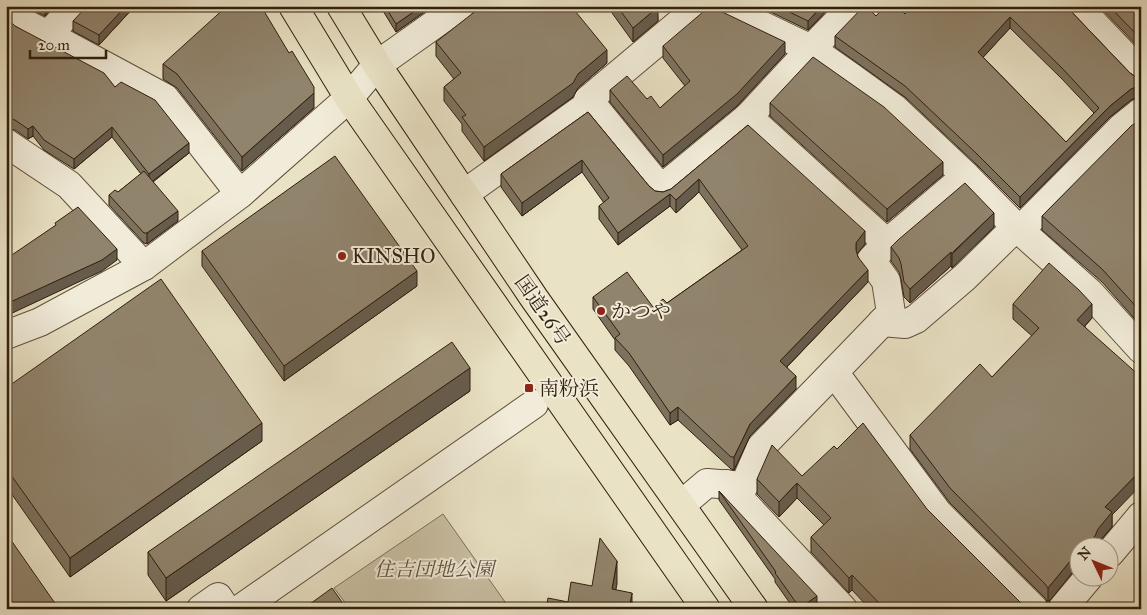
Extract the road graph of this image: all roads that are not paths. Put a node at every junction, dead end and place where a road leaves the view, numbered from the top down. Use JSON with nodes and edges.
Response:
{"nodes":[{"id":1,"x":6,"y":6,"type":"edge"},
{"id":2,"x":75,"y":6,"type":"edge"},
{"id":3,"x":293,"y":6,"type":"edge"},
{"id":4,"x":341,"y":6,"type":"edge"},
{"id":5,"x":460,"y":6,"type":"edge"},
{"id":6,"x":700,"y":6,"type":"edge"},
{"id":7,"x":721,"y":6,"type":"edge"},
{"id":8,"x":853,"y":6,"type":"edge"},
{"id":9,"x":1077,"y":6,"type":"edge"},
{"id":10,"x":48,"y":34,"type":"junction"},
{"id":11,"x":811,"y":49,"type":"junction"},
{"id":12,"x":377,"y":66,"type":"junction"},
{"id":13,"x":1141,"y":73,"type":"edge"},
{"id":14,"x":349,"y":98,"type":"junction"},
{"id":15,"x":591,"y":103,"type":"junction"},
{"id":16,"x":1141,"y":112,"type":"edge"},
{"id":17,"x":748,"y":118,"type":"junction"},
{"id":18,"x":6,"y":143,"type":"edge"},
{"id":19,"x":966,"y":176,"type":"junction"},
{"id":20,"x":240,"y":194,"type":"junction"},
{"id":21,"x":464,"y":194,"type":"junction"},
{"id":22,"x":1018,"y":229,"type":"junction"},
{"id":23,"x":887,"y":243,"type":"junction"},
{"id":24,"x":144,"y":266,"type":"junction"},
{"id":25,"x":882,"y":322,"type":"junction"},
{"id":26,"x":6,"y":335,"type":"edge"},
{"id":27,"x":1141,"y":349,"type":"edge"},
{"id":28,"x":834,"y":372,"type":"junction"},
{"id":29,"x":534,"y":404,"type":"dead end"},
{"id":30,"x":726,"y":484,"type":"junction"},
{"id":31,"x":681,"y":505,"type":"junction"},
{"id":32,"x":1141,"y":516,"type":"edge"},
{"id":33,"x":1120,"y":540,"type":"edge"},
{"id":34,"x":1080,"y":588,"type":"edge"},
{"id":35,"x":201,"y":609,"type":"edge"},
{"id":36,"x":226,"y":609,"type":"edge"},
{"id":37,"x":240,"y":609,"type":"edge"},
{"id":38,"x":706,"y":609,"type":"edge"},
{"id":39,"x":754,"y":609,"type":"edge"},
{"id":40,"x":843,"y":609,"type":"edge"},
{"id":41,"x":1034,"y":609,"type":"edge"},
{"id":42,"x":1062,"y":609,"type":"edge"}],
"edges":[{"from":1,"to":10,"type":"street"},
{"from":2,"to":10,"type":"street"},
{"from":3,"to":14,"type":"highway","name":"国道26号"},
{"from":4,"to":12,"type":"highway","name":"国道26号"},
{"from":5,"to":12,"type":"street"},
{"from":6,"to":15,"type":"street"},
{"from":7,"to":11,"type":"street"},
{"from":8,"to":11,"type":"street"},
{"from":9,"to":13,"type":"street"},
{"from":10,"to":20,"type":"street"},
{"from":11,"to":17,"type":"street"},
{"from":11,"to":19,"type":"street"},
{"from":12,"to":14,"type":"street"},
{"from":12,"to":21,"type":"highway","name":"国道26号"},
{"from":14,"to":20,"type":"street"},
{"from":14,"to":38,"type":"highway","name":"国道26号"},
{"from":15,"to":17,"type":"street"},
{"from":15,"to":21,"type":"street"},
{"from":16,"to":22,"type":"street"},
{"from":17,"to":23,"type":"street"},
{"from":18,"to":24,"type":"street"},
{"from":19,"to":22,"type":"street"},
{"from":19,"to":23,"type":"street"},
{"from":20,"to":24,"type":"street"},
{"from":21,"to":31,"type":"highway","name":"国道26号"},
{"from":22,"to":25,"type":"street"},
{"from":22,"to":27,"type":"street"},
{"from":23,"to":25,"type":"street"},
{"from":24,"to":26,"type":"street"},
{"from":25,"to":28,"type":"street"},
{"from":28,"to":30,"type":"street"},
{"from":28,"to":41,"type":"street"},
{"from":29,"to":37,"type":"street"},
{"from":30,"to":31,"type":"street"},
{"from":30,"to":40,"type":"street"},
{"from":31,"to":39,"type":"highway","name":"国道26号"},
{"from":32,"to":33,"type":"street"},
{"from":34,"to":42,"type":"street"},
{"from":35,"to":36,"type":"street"}]}
